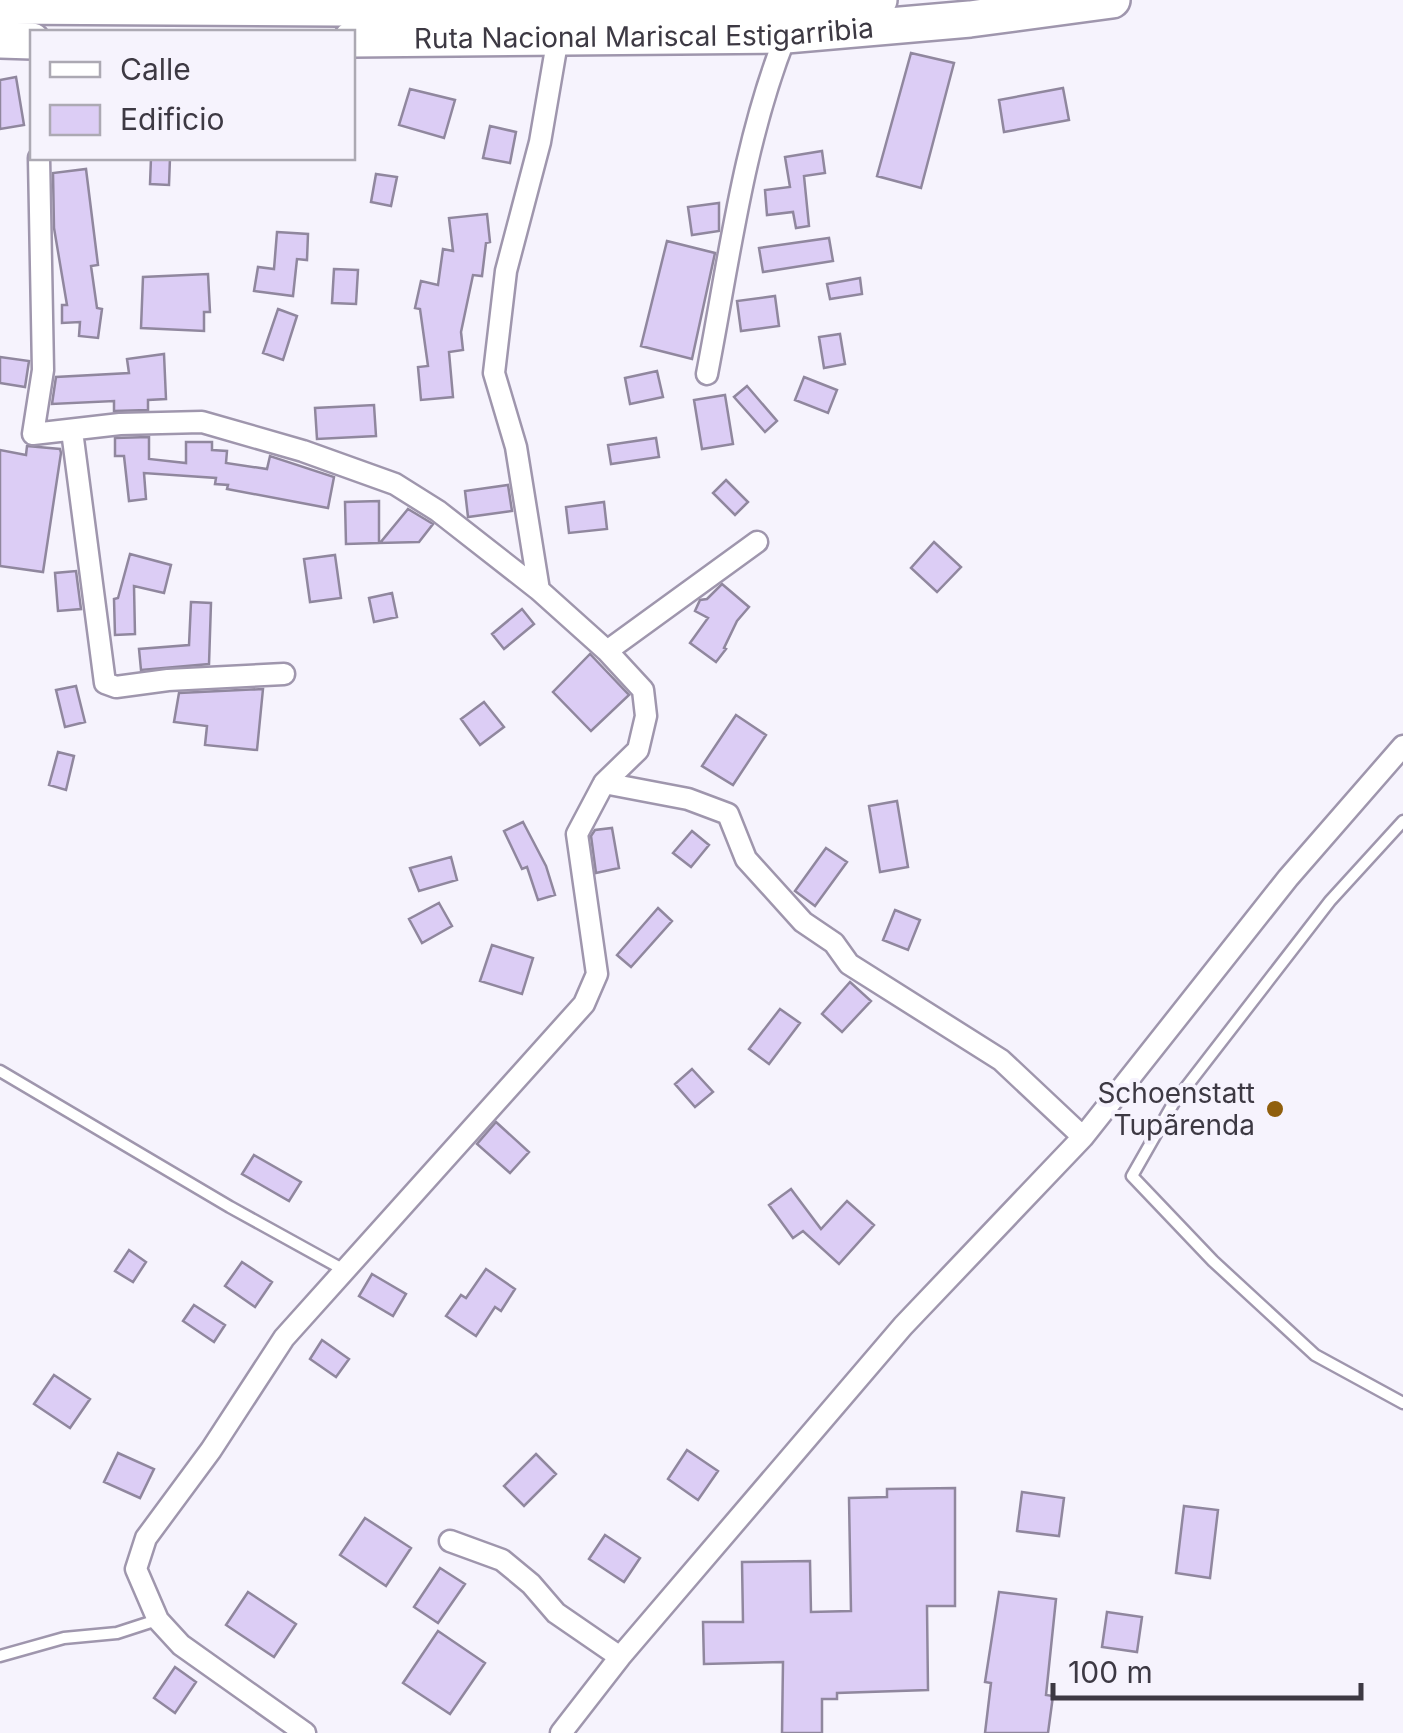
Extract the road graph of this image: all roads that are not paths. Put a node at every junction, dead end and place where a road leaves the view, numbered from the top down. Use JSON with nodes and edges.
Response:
{"nodes":[{"id":1,"x":879,"y":0,"type":"edge"},
{"id":2,"x":1112,"y":0,"type":"edge"},
{"id":3,"x":313,"y":4,"type":"edge"},
{"id":4,"x":0,"y":6,"type":"edge"},
{"id":5,"x":786,"y":35,"type":"junction"},
{"id":6,"x":558,"y":37,"type":"junction"},
{"id":7,"x":355,"y":38,"type":"edge"},
{"id":8,"x":0,"y":40,"type":"edge"},
{"id":9,"x":30,"y":41,"type":"edge"},
{"id":10,"x":38,"y":160,"type":"edge"},
{"id":11,"x":707,"y":374,"type":"dead end"},
{"id":12,"x":72,"y":431,"type":"junction"},
{"id":13,"x":757,"y":542,"type":"dead end"},
{"id":14,"x":539,"y":590,"type":"junction"},
{"id":15,"x":608,"y":651,"type":"junction"},
{"id":16,"x":284,"y":674,"type":"dead end"},
{"id":17,"x":1403,"y":746,"type":"edge"},
{"id":18,"x":604,"y":783,"type":"junction"},
{"id":19,"x":1403,"y":821,"type":"edge"},
{"id":20,"x":0,"y":1072,"type":"edge"},
{"id":21,"x":1083,"y":1137,"type":"junction"},
{"id":22,"x":345,"y":1270,"type":"junction"},
{"id":23,"x":1403,"y":1403,"type":"edge"},
{"id":24,"x":450,"y":1541,"type":"dead end"},
{"id":25,"x":158,"y":1620,"type":"junction"},
{"id":26,"x":0,"y":1656,"type":"edge"},
{"id":27,"x":620,"y":1657,"type":"junction"},
{"id":28,"x":305,"y":1733,"type":"edge"},
{"id":29,"x":561,"y":1733,"type":"edge"}],
"edges":[{"from":1,"to":3,"type":"highway","name":"Ruta Nacional Mariscal Estigarribia"},
{"from":2,"to":5,"type":"highway","name":"Ruta Nacional Mariscal Estigarribia"},
{"from":3,"to":4,"type":"highway","name":"Ruta Nacional Mariscal Estigarribia"},
{"from":5,"to":6,"type":"highway","name":"Ruta Nacional Mariscal Estigarribia"},
{"from":5,"to":11,"type":"street"},
{"from":6,"to":7,"type":"highway","name":"Ruta Nacional Mariscal Estigarribia"},
{"from":6,"to":14,"type":"street"},
{"from":8,"to":9,"type":"highway"},
{"from":10,"to":12,"type":"street"},
{"from":12,"to":14,"type":"street"},
{"from":12,"to":16,"type":"street"},
{"from":13,"to":15,"type":"street"},
{"from":14,"to":15,"type":"street"},
{"from":15,"to":18,"type":"street"},
{"from":17,"to":21,"type":"street"},
{"from":18,"to":21,"type":"street"},
{"from":18,"to":22,"type":"street"},
{"from":19,"to":23,"type":"lane"},
{"from":20,"to":22,"type":"lane"},
{"from":21,"to":27,"type":"street"},
{"from":22,"to":25,"type":"street"},
{"from":24,"to":27,"type":"street"},
{"from":25,"to":26,"type":"lane"},
{"from":25,"to":28,"type":"street"},
{"from":27,"to":29,"type":"street"}]}
